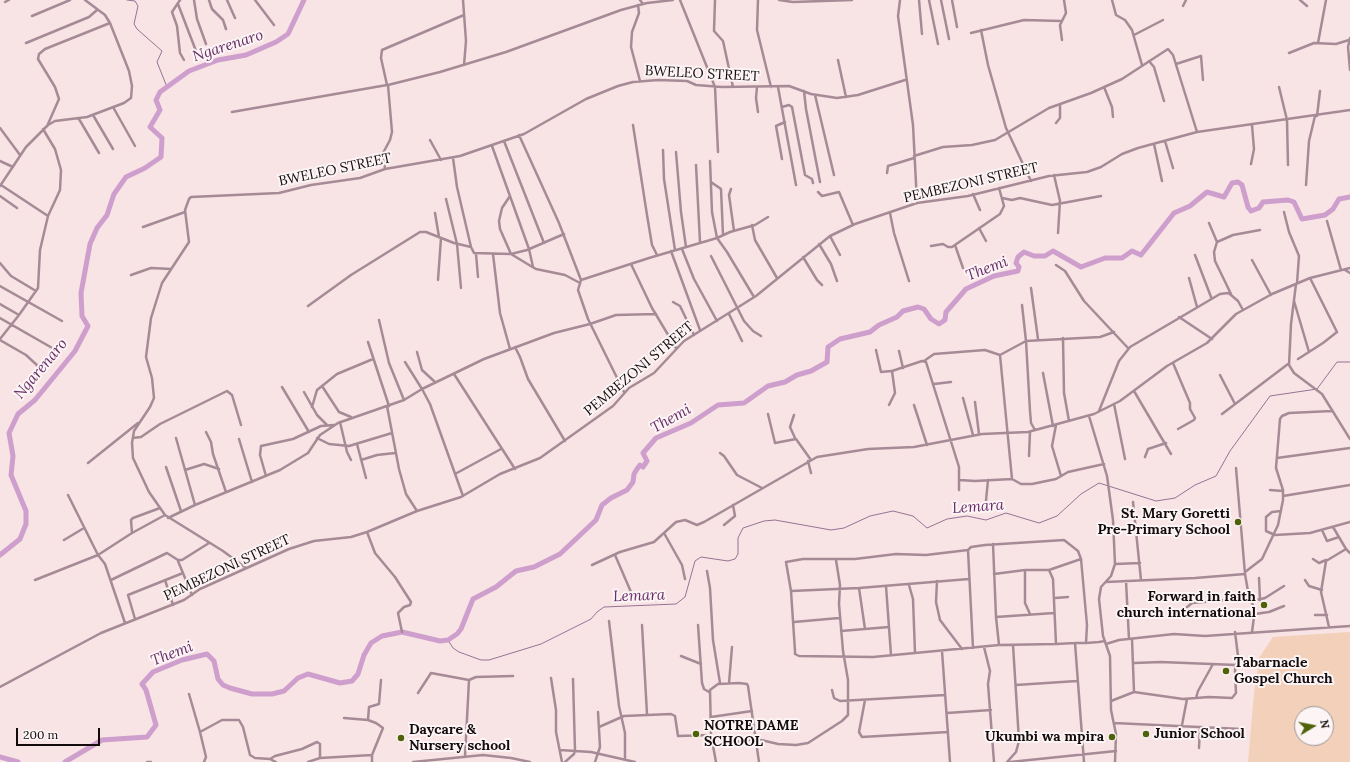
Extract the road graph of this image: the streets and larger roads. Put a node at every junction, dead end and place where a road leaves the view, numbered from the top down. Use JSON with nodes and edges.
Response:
{"nodes":[{"id":1,"x":9,"y":0,"type":"edge"},
{"id":2,"x":70,"y":0,"type":"edge"},
{"id":3,"x":85,"y":0,"type":"edge"},
{"id":4,"x":180,"y":0,"type":"edge"},
{"id":5,"x":194,"y":0,"type":"edge"},
{"id":6,"x":209,"y":0,"type":"edge"},
{"id":7,"x":227,"y":0,"type":"edge"},
{"id":8,"x":255,"y":0,"type":"edge"},
{"id":9,"x":463,"y":0,"type":"edge"},
{"id":10,"x":640,"y":0,"type":"edge"},
{"id":11,"x":673,"y":0,"type":"edge"},
{"id":12,"x":680,"y":0,"type":"edge"},
{"id":13,"x":715,"y":0,"type":"edge"},
{"id":14,"x":758,"y":0,"type":"edge"},
{"id":15,"x":779,"y":0,"type":"edge"},
{"id":16,"x":852,"y":0,"type":"edge"},
{"id":17,"x":900,"y":0,"type":"edge"},
{"id":18,"x":919,"y":0,"type":"edge"},
{"id":19,"x":929,"y":0,"type":"edge"},
{"id":20,"x":941,"y":0,"type":"edge"},
{"id":21,"x":952,"y":0,"type":"edge"},
{"id":22,"x":1064,"y":0,"type":"edge"},
{"id":23,"x":1112,"y":0,"type":"edge"},
{"id":24,"x":1186,"y":0,"type":"edge"},
{"id":25,"x":1300,"y":0,"type":"edge"},
{"id":26,"x":1326,"y":0,"type":"edge"},
{"id":27,"x":4,"y":2,"type":"dead end"},
{"id":28,"x":178,"y":4,"type":"junction"},
{"id":29,"x":643,"y":4,"type":"junction"},
{"id":30,"x":638,"y":5,"type":"junction"},
{"id":31,"x":1183,"y":6,"type":"dead end"},
{"id":32,"x":1307,"y":6,"type":"dead end"},
{"id":33,"x":97,"y":10,"type":"junction"},
{"id":34,"x":464,"y":15,"type":"junction"},
{"id":35,"x":32,"y":16,"type":"dead end"},
{"id":36,"x":235,"y":18,"type":"dead end"},
{"id":37,"x":1163,"y":20,"type":"dead end"},
{"id":38,"x":1061,"y":21,"type":"junction"},
{"id":39,"x":110,"y":24,"type":"junction"},
{"id":40,"x":274,"y":25,"type":"dead end"},
{"id":41,"x":957,"y":27,"type":"dead end"},
{"id":42,"x":226,"y":30,"type":"dead end"},
{"id":43,"x":981,"y":30,"type":"junction"},
{"id":44,"x":971,"y":33,"type":"dead end"},
{"id":45,"x":922,"y":34,"type":"dead end"},
{"id":46,"x":1134,"y":35,"type":"junction"},
{"id":47,"x":949,"y":39,"type":"dead end"},
{"id":48,"x":1350,"y":39,"type":"edge"},
{"id":49,"x":1062,"y":40,"type":"dead end"},
{"id":50,"x":26,"y":42,"type":"dead end"},
{"id":51,"x":1318,"y":43,"type":"junction"},
{"id":52,"x":206,"y":44,"type":"dead end"},
{"id":53,"x":938,"y":44,"type":"dead end"},
{"id":54,"x":196,"y":51,"type":"dead end"},
{"id":55,"x":1289,"y":53,"type":"dead end"},
{"id":56,"x":184,"y":60,"type":"dead end"},
{"id":57,"x":838,"y":60,"type":"dead end"},
{"id":58,"x":1150,"y":61,"type":"junction"},
{"id":59,"x":1176,"y":64,"type":"junction"},
{"id":60,"x":464,"y":65,"type":"junction"},
{"id":61,"x":1142,"y":66,"type":"junction"},
{"id":62,"x":1350,"y":70,"type":"edge"},
{"id":63,"x":905,"y":80,"type":"junction"},
{"id":64,"x":1204,"y":80,"type":"dead end"},
{"id":65,"x":640,"y":81,"type":"junction"},
{"id":66,"x":387,"y":86,"type":"junction"},
{"id":67,"x":715,"y":87,"type":"junction"},
{"id":68,"x":733,"y":87,"type":"junction"},
{"id":69,"x":757,"y":87,"type":"junction"},
{"id":70,"x":771,"y":87,"type":"junction"},
{"id":71,"x":778,"y":87,"type":"junction"},
{"id":72,"x":1104,"y":87,"type":"junction"},
{"id":73,"x":1279,"y":87,"type":"dead end"},
{"id":74,"x":804,"y":91,"type":"junction"},
{"id":75,"x":1320,"y":91,"type":"dead end"},
{"id":76,"x":815,"y":95,"type":"junction"},
{"id":77,"x":846,"y":97,"type":"junction"},
{"id":78,"x":1164,"y":101,"type":"dead end"},
{"id":79,"x":1060,"y":104,"type":"junction"},
{"id":80,"x":113,"y":107,"type":"junction"},
{"id":81,"x":782,"y":107,"type":"junction"},
{"id":82,"x":1350,"y":110,"type":"edge"},
{"id":83,"x":232,"y":112,"type":"dead end"},
{"id":84,"x":758,"y":112,"type":"dead end"},
{"id":85,"x":93,"y":115,"type":"junction"},
{"id":86,"x":1316,"y":116,"type":"junction"},
{"id":87,"x":1113,"y":117,"type":"dead end"},
{"id":88,"x":79,"y":119,"type":"junction"},
{"id":89,"x":1288,"y":120,"type":"junction"},
{"id":90,"x":785,"y":122,"type":"junction"},
{"id":91,"x":1056,"y":123,"type":"dead end"},
{"id":92,"x":48,"y":125,"type":"junction"},
{"id":93,"x":633,"y":125,"type":"dead end"},
{"id":94,"x":1252,"y":125,"type":"junction"},
{"id":95,"x":0,"y":128,"type":"edge"},
{"id":96,"x":43,"y":129,"type":"junction"},
{"id":97,"x":1008,"y":132,"type":"junction"},
{"id":98,"x":1197,"y":132,"type":"junction"},
{"id":99,"x":519,"y":135,"type":"junction"},
{"id":100,"x":430,"y":140,"type":"dead end"},
{"id":101,"x":504,"y":141,"type":"junction"},
{"id":102,"x":1165,"y":141,"type":"junction"},
{"id":103,"x":1154,"y":144,"type":"junction"},
{"id":104,"x":135,"y":146,"type":"dead end"},
{"id":105,"x":492,"y":146,"type":"junction"},
{"id":106,"x":114,"y":149,"type":"dead end"},
{"id":107,"x":663,"y":150,"type":"dead end"},
{"id":108,"x":676,"y":152,"type":"dead end"},
{"id":109,"x":718,"y":152,"type":"dead end"},
{"id":110,"x":99,"y":153,"type":"dead end"},
{"id":111,"x":20,"y":155,"type":"junction"},
{"id":112,"x":914,"y":157,"type":"junction"},
{"id":113,"x":453,"y":158,"type":"junction"},
{"id":114,"x":782,"y":159,"type":"dead end"},
{"id":115,"x":441,"y":160,"type":"junction"},
{"id":116,"x":0,"y":161,"type":"edge"},
{"id":117,"x":710,"y":161,"type":"dead end"},
{"id":118,"x":1251,"y":164,"type":"dead end"},
{"id":119,"x":696,"y":165,"type":"dead end"},
{"id":120,"x":1288,"y":165,"type":"dead end"},
{"id":121,"x":13,"y":167,"type":"junction"},
{"id":122,"x":1173,"y":168,"type":"dead end"},
{"id":123,"x":385,"y":169,"type":"junction"},
{"id":124,"x":887,"y":173,"type":"dead end"},
{"id":125,"x":834,"y":175,"type":"dead end"},
{"id":126,"x":1054,"y":175,"type":"junction"},
{"id":127,"x":1031,"y":181,"type":"junction"},
{"id":128,"x":1162,"y":181,"type":"dead end"},
{"id":129,"x":711,"y":182,"type":"junction"},
{"id":130,"x":820,"y":182,"type":"dead end"},
{"id":131,"x":813,"y":183,"type":"dead end"},
{"id":132,"x":796,"y":185,"type":"dead end"},
{"id":133,"x":1306,"y":185,"type":"dead end"},
{"id":134,"x":1,"y":186,"type":"edge"},
{"id":135,"x":999,"y":188,"type":"junction"},
{"id":136,"x":731,"y":189,"type":"dead end"},
{"id":137,"x":818,"y":192,"type":"dead end"},
{"id":138,"x":973,"y":194,"type":"junction"},
{"id":139,"x":0,"y":196,"type":"edge"},
{"id":140,"x":510,"y":196,"type":"junction"},
{"id":141,"x":1101,"y":196,"type":"dead end"},
{"id":142,"x":1002,"y":198,"type":"junction"},
{"id":143,"x":446,"y":199,"type":"dead end"},
{"id":144,"x":917,"y":203,"type":"junction"},
{"id":145,"x":1060,"y":204,"type":"junction"},
{"id":146,"x":17,"y":208,"type":"dead end"},
{"id":147,"x":980,"y":210,"type":"dead end"},
{"id":148,"x":185,"y":212,"type":"junction"},
{"id":149,"x":1284,"y":212,"type":"dead end"},
{"id":150,"x":890,"y":213,"type":"junction"},
{"id":151,"x":435,"y":214,"type":"dead end"},
{"id":152,"x":48,"y":216,"type":"junction"},
{"id":153,"x":768,"y":217,"type":"dead end"},
{"id":154,"x":1327,"y":221,"type":"dead end"},
{"id":155,"x":1209,"y":223,"type":"dead end"},
{"id":156,"x":853,"y":225,"type":"junction"},
{"id":157,"x":752,"y":226,"type":"junction"},
{"id":158,"x":143,"y":227,"type":"dead end"},
{"id":159,"x":979,"y":228,"type":"junction"},
{"id":160,"x":1260,"y":230,"type":"dead end"},
{"id":161,"x":734,"y":231,"type":"junction"},
{"id":162,"x":1058,"y":233,"type":"dead end"},
{"id":163,"x":564,"y":234,"type":"junction"},
{"id":164,"x":723,"y":236,"type":"junction"},
{"id":165,"x":830,"y":236,"type":"junction"},
{"id":166,"x":440,"y":237,"type":"junction"},
{"id":167,"x":717,"y":238,"type":"junction"},
{"id":168,"x":986,"y":241,"type":"dead end"},
{"id":169,"x":700,"y":242,"type":"junction"},
{"id":170,"x":1217,"y":242,"type":"junction"},
{"id":171,"x":544,"y":243,"type":"junction"},
{"id":172,"x":457,"y":244,"type":"junction"},
{"id":173,"x":819,"y":244,"type":"junction"},
{"id":174,"x":955,"y":245,"type":"junction"},
{"id":175,"x":931,"y":246,"type":"dead end"},
{"id":176,"x":471,"y":247,"type":"junction"},
{"id":177,"x":686,"y":247,"type":"junction"},
{"id":178,"x":529,"y":249,"type":"junction"},
{"id":179,"x":682,"y":249,"type":"junction"},
{"id":180,"x":675,"y":250,"type":"junction"},
{"id":181,"x":671,"y":251,"type":"junction"},
{"id":182,"x":476,"y":254,"type":"junction"},
{"id":183,"x":493,"y":254,"type":"junction"},
{"id":184,"x":511,"y":254,"type":"junction"},
{"id":185,"x":657,"y":255,"type":"junction"},
{"id":186,"x":840,"y":255,"type":"dead end"},
{"id":187,"x":1195,"y":255,"type":"dead end"},
{"id":188,"x":711,"y":256,"type":"dead end"},
{"id":189,"x":803,"y":258,"type":"junction"},
{"id":190,"x":1252,"y":260,"type":"dead end"},
{"id":191,"x":0,"y":263,"type":"edge"},
{"id":192,"x":630,"y":264,"type":"junction"},
{"id":193,"x":1056,"y":265,"type":"dead end"},
{"id":194,"x":534,"y":268,"type":"junction"},
{"id":195,"x":963,"y":268,"type":"dead end"},
{"id":196,"x":1350,"y":268,"type":"edge"},
{"id":197,"x":171,"y":269,"type":"junction"},
{"id":198,"x":1343,"y":270,"type":"junction"},
{"id":199,"x":1350,"y":273,"type":"edge"},
{"id":200,"x":131,"y":275,"type":"dead end"},
{"id":201,"x":478,"y":276,"type":"dead end"},
{"id":202,"x":777,"y":278,"type":"junction"},
{"id":203,"x":1189,"y":278,"type":"dead end"},
{"id":204,"x":1310,"y":278,"type":"junction"},
{"id":205,"x":438,"y":280,"type":"dead end"},
{"id":206,"x":837,"y":281,"type":"dead end"},
{"id":207,"x":581,"y":282,"type":"junction"},
{"id":208,"x":909,"y":282,"type":"dead end"},
{"id":209,"x":1297,"y":283,"type":"junction"},
{"id":210,"x":822,"y":285,"type":"dead end"},
{"id":211,"x":0,"y":286,"type":"edge"},
{"id":212,"x":461,"y":288,"type":"dead end"},
{"id":213,"x":1032,"y":288,"type":"dead end"},
{"id":214,"x":36,"y":291,"type":"junction"},
{"id":215,"x":1231,"y":295,"type":"junction"},
{"id":216,"x":1271,"y":295,"type":"junction"},
{"id":217,"x":754,"y":297,"type":"junction"},
{"id":218,"x":1211,"y":298,"type":"junction"},
{"id":219,"x":1294,"y":299,"type":"junction"},
{"id":220,"x":673,"y":302,"type":"dead end"},
{"id":221,"x":28,"y":303,"type":"junction"},
{"id":222,"x":0,"y":304,"type":"edge"},
{"id":223,"x":1022,"y":305,"type":"dead end"},
{"id":224,"x":308,"y":306,"type":"dead end"},
{"id":225,"x":1197,"y":307,"type":"junction"},
{"id":226,"x":737,"y":308,"type":"junction"},
{"id":227,"x":1243,"y":310,"type":"junction"},
{"id":228,"x":656,"y":314,"type":"junction"},
{"id":229,"x":729,"y":314,"type":"junction"},
{"id":230,"x":19,"y":315,"type":"junction"},
{"id":231,"x":1179,"y":317,"type":"junction"},
{"id":232,"x":0,"y":318,"type":"edge"},
{"id":233,"x":379,"y":320,"type":"dead end"},
{"id":234,"x":62,"y":321,"type":"dead end"},
{"id":235,"x":717,"y":321,"type":"junction"},
{"id":236,"x":590,"y":324,"type":"junction"},
{"id":237,"x":12,"y":325,"type":"junction"},
{"id":238,"x":700,"y":330,"type":"junction"},
{"id":239,"x":1114,"y":332,"type":"junction"},
{"id":240,"x":694,"y":335,"type":"junction"},
{"id":241,"x":761,"y":336,"type":"dead end"},
{"id":242,"x":1063,"y":338,"type":"junction"},
{"id":243,"x":0,"y":339,"type":"edge"},
{"id":244,"x":1038,"y":339,"type":"junction"},
{"id":245,"x":1212,"y":340,"type":"junction"},
{"id":246,"x":742,"y":341,"type":"dead end"},
{"id":247,"x":1026,"y":341,"type":"junction"},
{"id":248,"x":368,"y":342,"type":"dead end"},
{"id":249,"x":514,"y":347,"type":"junction"},
{"id":250,"x":676,"y":348,"type":"junction"},
{"id":251,"x":1128,"y":348,"type":"junction"},
{"id":252,"x":54,"y":349,"type":"dead end"},
{"id":253,"x":510,"y":349,"type":"junction"},
{"id":254,"x":876,"y":350,"type":"dead end"},
{"id":255,"x":899,"y":351,"type":"dead end"},
{"id":256,"x":417,"y":352,"type":"dead end"},
{"id":257,"x":1309,"y":352,"type":"junction"},
{"id":258,"x":1000,"y":355,"type":"junction"},
{"id":259,"x":373,"y":359,"type":"junction"},
{"id":260,"x":1298,"y":359,"type":"dead end"},
{"id":261,"x":924,"y":361,"type":"junction"},
{"id":262,"x":405,"y":362,"type":"dead end"},
{"id":263,"x":1172,"y":363,"type":"junction"},
{"id":264,"x":1289,"y":363,"type":"junction"},
{"id":265,"x":39,"y":367,"type":"dead end"},
{"id":266,"x":904,"y":368,"type":"junction"},
{"id":267,"x":892,"y":371,"type":"junction"},
{"id":268,"x":1043,"y":373,"type":"dead end"},
{"id":269,"x":454,"y":374,"type":"junction"},
{"id":270,"x":1220,"y":375,"type":"dead end"},
{"id":271,"x":435,"y":382,"type":"junction"},
{"id":272,"x":951,"y":382,"type":"dead end"},
{"id":273,"x":934,"y":384,"type":"junction"},
{"id":274,"x":322,"y":386,"type":"junction"},
{"id":275,"x":282,"y":387,"type":"dead end"},
{"id":276,"x":422,"y":389,"type":"junction"},
{"id":277,"x":1134,"y":391,"type":"junction"},
{"id":278,"x":304,"y":392,"type":"dead end"},
{"id":279,"x":624,"y":392,"type":"junction"},
{"id":280,"x":963,"y":398,"type":"dead end"},
{"id":281,"x":404,"y":400,"type":"junction"},
{"id":282,"x":975,"y":402,"type":"dead end"},
{"id":283,"x":1114,"y":404,"type":"junction"},
{"id":284,"x":1235,"y":404,"type":"junction"},
{"id":285,"x":889,"y":405,"type":"dead end"},
{"id":286,"x":914,"y":405,"type":"dead end"},
{"id":287,"x":388,"y":406,"type":"junction"},
{"id":288,"x":312,"y":407,"type":"junction"},
{"id":289,"x":1332,"y":411,"type":"junction"},
{"id":290,"x":1099,"y":412,"type":"junction"},
{"id":291,"x":768,"y":414,"type":"dead end"},
{"id":292,"x":1222,"y":414,"type":"dead end"},
{"id":293,"x":794,"y":415,"type":"dead end"},
{"id":294,"x":1089,"y":416,"type":"junction"},
{"id":295,"x":351,"y":417,"type":"junction"},
{"id":296,"x":1069,"y":421,"type":"junction"},
{"id":297,"x":340,"y":422,"type":"junction"},
{"id":298,"x":138,"y":423,"type":"junction"},
{"id":299,"x":242,"y":425,"type":"dead end"},
{"id":300,"x":327,"y":425,"type":"junction"},
{"id":301,"x":334,"y":425,"type":"junction"},
{"id":302,"x":1054,"y":425,"type":"junction"},
{"id":303,"x":1178,"y":429,"type":"dead end"},
{"id":304,"x":1035,"y":430,"type":"junction"},
{"id":305,"x":206,"y":432,"type":"dead end"},
{"id":306,"x":310,"y":432,"type":"junction"},
{"id":307,"x":1006,"y":432,"type":"junction"},
{"id":308,"x":1030,"y":432,"type":"junction"},
{"id":309,"x":392,"y":433,"type":"junction"},
{"id":310,"x":979,"y":434,"type":"junction"},
{"id":311,"x":973,"y":435,"type":"junction"},
{"id":312,"x":133,"y":438,"type":"junction"},
{"id":313,"x":176,"y":438,"type":"dead end"},
{"id":314,"x":317,"y":438,"type":"junction"},
{"id":315,"x":795,"y":438,"type":"junction"},
{"id":316,"x":239,"y":439,"type":"dead end"},
{"id":317,"x":1350,"y":439,"type":"edge"},
{"id":318,"x":951,"y":440,"type":"junction"},
{"id":319,"x":566,"y":441,"type":"junction"},
{"id":320,"x":1166,"y":442,"type":"junction"},
{"id":321,"x":357,"y":444,"type":"junction"},
{"id":322,"x":927,"y":445,"type":"junction"},
{"id":323,"x":346,"y":446,"type":"junction"},
{"id":324,"x":501,"y":448,"type":"junction"},
{"id":325,"x":1350,"y":448,"type":"edge"},
{"id":326,"x":395,"y":453,"type":"junction"},
{"id":327,"x":720,"y":453,"type":"dead end"},
{"id":328,"x":1171,"y":454,"type":"dead end"},
{"id":329,"x":1029,"y":456,"type":"dead end"},
{"id":330,"x":1145,"y":457,"type":"dead end"},
{"id":331,"x":1277,"y":458,"type":"junction"},
{"id":332,"x":1125,"y":459,"type":"dead end"},
{"id":333,"x":351,"y":460,"type":"dead end"},
{"id":334,"x":361,"y":460,"type":"junction"},
{"id":335,"x":809,"y":461,"type":"junction"},
{"id":336,"x":88,"y":463,"type":"dead end"},
{"id":337,"x":1104,"y":464,"type":"junction"},
{"id":338,"x":166,"y":467,"type":"dead end"},
{"id":339,"x":1236,"y":468,"type":"dead end"},
{"id":340,"x":219,"y":469,"type":"junction"},
{"id":341,"x":515,"y":469,"type":"junction"},
{"id":342,"x":185,"y":470,"type":"junction"},
{"id":343,"x":811,"y":473,"type":"dead end"},
{"id":344,"x":455,"y":474,"type":"junction"},
{"id":345,"x":266,"y":476,"type":"junction"},
{"id":346,"x":1061,"y":476,"type":"junction"},
{"id":347,"x":366,"y":478,"type":"dead end"},
{"id":348,"x":1012,"y":479,"type":"junction"},
{"id":349,"x":960,"y":480,"type":"junction"},
{"id":350,"x":988,"y":480,"type":"junction"},
{"id":351,"x":252,"y":482,"type":"junction"},
{"id":352,"x":1350,"y":485,"type":"edge"},
{"id":353,"x":763,"y":488,"type":"junction"},
{"id":354,"x":959,"y":490,"type":"dead end"},
{"id":355,"x":1270,"y":490,"type":"dead end"},
{"id":356,"x":1283,"y":491,"type":"junction"},
{"id":357,"x":226,"y":492,"type":"junction"},
{"id":358,"x":68,"y":495,"type":"dead end"},
{"id":359,"x":463,"y":496,"type":"junction"},
{"id":360,"x":1283,"y":496,"type":"junction"},
{"id":361,"x":1133,"y":502,"type":"dead end"},
{"id":362,"x":195,"y":505,"type":"junction"},
{"id":363,"x":733,"y":505,"type":"junction"},
{"id":364,"x":160,"y":508,"type":"junction"},
{"id":365,"x":181,"y":511,"type":"junction"},
{"id":366,"x":417,"y":511,"type":"junction"},
{"id":367,"x":985,"y":511,"type":"dead end"},
{"id":368,"x":1281,"y":511,"type":"junction"},
{"id":369,"x":165,"y":516,"type":"junction"},
{"id":370,"x":168,"y":518,"type":"junction"},
{"id":371,"x":1350,"y":522,"type":"edge"},
{"id":372,"x":724,"y":525,"type":"dead end"},
{"id":373,"x":1333,"y":527,"type":"junction"},
{"id":374,"x":84,"y":528,"type":"junction"},
{"id":375,"x":1322,"y":530,"type":"junction"},
{"id":376,"x":367,"y":532,"type":"junction"},
{"id":377,"x":132,"y":533,"type":"junction"},
{"id":378,"x":664,"y":533,"type":"junction"},
{"id":379,"x":1275,"y":535,"type":"junction"},
{"id":380,"x":1339,"y":537,"type":"junction"},
{"id":381,"x":64,"y":540,"type":"dead end"},
{"id":382,"x":209,"y":542,"type":"junction"},
{"id":383,"x":993,"y":544,"type":"junction"},
{"id":384,"x":1346,"y":549,"type":"junction"},
{"id":385,"x":968,"y":550,"type":"junction"},
{"id":386,"x":1350,"y":553,"type":"edge"},
{"id":387,"x":98,"y":555,"type":"junction"},
{"id":388,"x":615,"y":555,"type":"junction"},
{"id":389,"x":1081,"y":559,"type":"junction"},
{"id":390,"x":1313,"y":559,"type":"dead end"},
{"id":391,"x":178,"y":560,"type":"junction"},
{"id":392,"x":836,"y":560,"type":"junction"},
{"id":393,"x":1327,"y":560,"type":"junction"},
{"id":394,"x":1140,"y":562,"type":"junction"},
{"id":395,"x":1115,"y":564,"type":"junction"},
{"id":396,"x":592,"y":565,"type":"dead end"},
{"id":397,"x":246,"y":568,"type":"junction"},
{"id":398,"x":1025,"y":570,"type":"junction"},
{"id":399,"x":1049,"y":570,"type":"junction"},
{"id":400,"x":707,"y":571,"type":"dead end"},
{"id":401,"x":183,"y":573,"type":"junction"},
{"id":402,"x":1245,"y":573,"type":"junction"},
{"id":403,"x":994,"y":574,"type":"junction"},
{"id":404,"x":1259,"y":578,"type":"dead end"},
{"id":405,"x":684,"y":579,"type":"dead end"},
{"id":406,"x":968,"y":579,"type":"junction"},
{"id":407,"x":35,"y":580,"type":"dead end"},
{"id":408,"x":111,"y":580,"type":"junction"},
{"id":409,"x":165,"y":580,"type":"junction"},
{"id":410,"x":1141,"y":580,"type":"junction"},
{"id":411,"x":1305,"y":580,"type":"dead end"},
{"id":412,"x":937,"y":581,"type":"junction"},
{"id":413,"x":1126,"y":581,"type":"junction"},
{"id":414,"x":1106,"y":582,"type":"junction"},
{"id":415,"x":909,"y":585,"type":"junction"},
{"id":416,"x":886,"y":586,"type":"junction"},
{"id":417,"x":1284,"y":586,"type":"dead end"},
{"id":418,"x":859,"y":588,"type":"junction"},
{"id":419,"x":839,"y":589,"type":"junction"},
{"id":420,"x":1322,"y":590,"type":"junction"},
{"id":421,"x":791,"y":591,"type":"junction"},
{"id":422,"x":632,"y":592,"type":"dead end"},
{"id":423,"x":192,"y":595,"type":"junction"},
{"id":424,"x":1068,"y":597,"type":"dead end"},
{"id":425,"x":1055,"y":598,"type":"junction"},
{"id":426,"x":1250,"y":600,"type":"junction"},
{"id":427,"x":1260,"y":600,"type":"junction"},
{"id":428,"x":173,"y":605,"type":"junction"},
{"id":429,"x":1284,"y":606,"type":"dead end"},
{"id":430,"x":1186,"y":608,"type":"dead end"},
{"id":431,"x":1054,"y":613,"type":"junction"},
{"id":432,"x":1031,"y":614,"type":"junction"},
{"id":433,"x":1255,"y":614,"type":"junction"},
{"id":434,"x":1315,"y":615,"type":"dead end"},
{"id":435,"x":1327,"y":615,"type":"junction"},
{"id":436,"x":996,"y":617,"type":"junction"},
{"id":437,"x":840,"y":618,"type":"junction"},
{"id":438,"x":135,"y":620,"type":"junction"},
{"id":439,"x":609,"y":621,"type":"dead end"},
{"id":440,"x":794,"y":622,"type":"junction"},
{"id":441,"x":125,"y":623,"type":"junction"},
{"id":442,"x":642,"y":625,"type":"dead end"},
{"id":443,"x":698,"y":625,"type":"dead end"},
{"id":444,"x":1350,"y":626,"type":"edge"},
{"id":445,"x":889,"y":627,"type":"junction"},
{"id":446,"x":1329,"y":627,"type":"junction"},
{"id":447,"x":865,"y":629,"type":"junction"},
{"id":448,"x":841,"y":631,"type":"junction"},
{"id":449,"x":402,"y":632,"type":"dead end"},
{"id":450,"x":1235,"y":632,"type":"junction"},
{"id":451,"x":1252,"y":632,"type":"junction"},
{"id":452,"x":1130,"y":639,"type":"junction"},
{"id":453,"x":1105,"y":642,"type":"junction"},
{"id":454,"x":1086,"y":643,"type":"junction"},
{"id":455,"x":1056,"y":644,"type":"junction"},
{"id":456,"x":1075,"y":644,"type":"junction"},
{"id":457,"x":1000,"y":645,"type":"junction"},
{"id":458,"x":1013,"y":645,"type":"junction"},
{"id":459,"x":732,"y":646,"type":"dead end"},
{"id":460,"x":984,"y":647,"type":"junction"},
{"id":461,"x":973,"y":648,"type":"junction"},
{"id":462,"x":962,"y":649,"type":"junction"},
{"id":463,"x":942,"y":650,"type":"junction"},
{"id":464,"x":915,"y":653,"type":"junction"},
{"id":465,"x":891,"y":655,"type":"junction"},
{"id":466,"x":681,"y":656,"type":"dead end"},
{"id":467,"x":844,"y":656,"type":"junction"},
{"id":468,"x":1134,"y":663,"type":"junction"},
{"id":469,"x":700,"y":664,"type":"junction"},
{"id":470,"x":1213,"y":664,"type":"junction"},
{"id":471,"x":1236,"y":665,"type":"junction"},
{"id":472,"x":513,"y":676,"type":"dead end"},
{"id":473,"x":550,"y":678,"type":"dead end"},
{"id":474,"x":573,"y":679,"type":"dead end"},
{"id":475,"x":381,"y":680,"type":"dead end"},
{"id":476,"x":469,"y":680,"type":"junction"},
{"id":477,"x":1077,"y":681,"type":"junction"},
{"id":478,"x":720,"y":683,"type":"junction"},
{"id":479,"x":729,"y":683,"type":"junction"},
{"id":480,"x":1016,"y":685,"type":"junction"},
{"id":481,"x":0,"y":686,"type":"edge"},
{"id":482,"x":832,"y":690,"type":"dead end"},
{"id":483,"x":710,"y":692,"type":"junction"},
{"id":484,"x":1134,"y":692,"type":"junction"},
{"id":485,"x":418,"y":693,"type":"dead end"},
{"id":486,"x":189,"y":694,"type":"dead end"},
{"id":487,"x":945,"y":695,"type":"junction"},
{"id":488,"x":1196,"y":698,"type":"junction"},
{"id":489,"x":1187,"y":699,"type":"junction"},
{"id":490,"x":865,"y":700,"type":"junction"},
{"id":491,"x":849,"y":701,"type":"junction"},
{"id":492,"x":1111,"y":701,"type":"junction"},
{"id":493,"x":991,"y":710,"type":"junction"},
{"id":494,"x":752,"y":711,"type":"junction"},
{"id":495,"x":598,"y":712,"type":"dead end"},
{"id":496,"x":947,"y":713,"type":"junction"},
{"id":497,"x":647,"y":714,"type":"junction"},
{"id":498,"x":622,"y":717,"type":"junction"},
{"id":499,"x":711,"y":717,"type":"junction"},
{"id":500,"x":344,"y":718,"type":"dead end"},
{"id":501,"x":368,"y":720,"type":"junction"},
{"id":502,"x":1114,"y":723,"type":"junction"},
{"id":503,"x":1182,"y":725,"type":"junction"},
{"id":504,"x":599,"y":727,"type":"junction"},
{"id":505,"x":1200,"y":727,"type":"junction"},
{"id":506,"x":1241,"y":729,"type":"dead end"},
{"id":507,"x":200,"y":732,"type":"junction"},
{"id":508,"x":948,"y":732,"type":"junction"},
{"id":509,"x":711,"y":735,"type":"junction"},
{"id":510,"x":757,"y":739,"type":"junction"},
{"id":511,"x":713,"y":745,"type":"junction"},
{"id":512,"x":1199,"y":748,"type":"dead end"},
{"id":513,"x":560,"y":750,"type":"junction"},
{"id":514,"x":575,"y":750,"type":"junction"},
{"id":515,"x":1116,"y":751,"type":"junction"},
{"id":516,"x":598,"y":754,"type":"junction"},
{"id":517,"x":372,"y":755,"type":"junction"},
{"id":518,"x":1084,"y":755,"type":"junction"},
{"id":519,"x":343,"y":756,"type":"junction"},
{"id":520,"x":465,"y":757,"type":"junction"},
{"id":521,"x":320,"y":758,"type":"junction"},
{"id":522,"x":270,"y":759,"type":"junction"},
{"id":523,"x":625,"y":759,"type":"junction"},
{"id":524,"x":442,"y":761,"type":"edge"},
{"id":525,"x":520,"y":761,"type":"edge"},
{"id":526,"x":147,"y":762,"type":"edge"},
{"id":527,"x":151,"y":762,"type":"edge"},
{"id":528,"x":204,"y":762,"type":"edge"},
{"id":529,"x":276,"y":762,"type":"edge"},
{"id":530,"x":308,"y":762,"type":"edge"},
{"id":531,"x":343,"y":762,"type":"edge"},
{"id":532,"x":372,"y":762,"type":"edge"},
{"id":533,"x":413,"y":762,"type":"edge"},
{"id":534,"x":530,"y":762,"type":"edge"},
{"id":535,"x":564,"y":762,"type":"edge"},
{"id":536,"x":595,"y":762,"type":"edge"},
{"id":537,"x":635,"y":762,"type":"edge"},
{"id":538,"x":716,"y":762,"type":"edge"},
{"id":539,"x":759,"y":762,"type":"edge"},
{"id":540,"x":950,"y":762,"type":"edge"},
{"id":541,"x":994,"y":762,"type":"edge"},
{"id":542,"x":1006,"y":762,"type":"edge"},
{"id":543,"x":1010,"y":762,"type":"edge"},
{"id":544,"x":1084,"y":762,"type":"edge"},
{"id":545,"x":1115,"y":762,"type":"edge"}],
"edges":[{"from":1,"to":27,"type":"street"},
{"from":2,"to":35,"type":"street"},
{"from":3,"to":33,"type":"street"},
{"from":4,"to":28,"type":"street"},
{"from":5,"to":52,"type":"street"},
{"from":6,"to":42,"type":"street"},
{"from":7,"to":36,"type":"street"},
{"from":8,"to":40,"type":"street"},
{"from":9,"to":34,"type":"street"},
{"from":10,"to":29,"type":"street"},
{"from":11,"to":29,"type":"street"},
{"from":12,"to":67,"type":"street"},
{"from":13,"to":68,"type":"street"},
{"from":14,"to":70,"type":"street"},
{"from":15,"to":16,"type":"street"},
{"from":17,"to":63,"type":"street"},
{"from":18,"to":45,"type":"street"},
{"from":19,"to":53,"type":"street"},
{"from":20,"to":47,"type":"street"},
{"from":21,"to":41,"type":"street"},
{"from":22,"to":38,"type":"street"},
{"from":23,"to":46,"type":"street"},
{"from":24,"to":31,"type":"street"},
{"from":25,"to":32,"type":"street"},
{"from":26,"to":51,"type":"street"},
{"from":28,"to":54,"type":"street"},
{"from":28,"to":56,"type":"street"},
{"from":29,"to":30,"type":"street"},
{"from":30,"to":60,"type":"street"},
{"from":30,"to":65,"type":"street"},
{"from":33,"to":39,"type":"street"},
{"from":33,"to":50,"type":"street"},
{"from":34,"to":60,"type":"street"},
{"from":34,"to":66,"type":"street"},
{"from":37,"to":46,"type":"street"},
{"from":38,"to":43,"type":"street"},
{"from":38,"to":49,"type":"street"},
{"from":39,"to":80,"type":"street"},
{"from":39,"to":92,"type":"street"},
{"from":43,"to":44,"type":"street"},
{"from":43,"to":97,"type":"street"},
{"from":46,"to":61,"type":"street"},
{"from":48,"to":51,"type":"street"},
{"from":48,"to":62,"type":"street"},
{"from":51,"to":55,"type":"street"},
{"from":57,"to":77,"type":"street"},
{"from":58,"to":59,"type":"street"},
{"from":58,"to":61,"type":"street"},
{"from":58,"to":78,"type":"street"},
{"from":59,"to":64,"type":"street"},
{"from":59,"to":98,"type":"street"},
{"from":60,"to":66,"type":"street"},
{"from":61,"to":72,"type":"street"},
{"from":63,"to":77,"type":"street","name":"BWELEO STREET"},
{"from":63,"to":112,"type":"street"},
{"from":65,"to":67,"type":"street","name":"BWELEO STREET"},
{"from":65,"to":99,"type":"street","name":"BWELEO STREET"},
{"from":66,"to":83,"type":"street"},
{"from":66,"to":123,"type":"street"},
{"from":67,"to":68,"type":"street","name":"BWELEO STREET"},
{"from":67,"to":109,"type":"street"},
{"from":68,"to":69,"type":"street","name":"BWELEO STREET"},
{"from":69,"to":70,"type":"street","name":"BWELEO STREET"},
{"from":69,"to":84,"type":"street"},
{"from":70,"to":71,"type":"street","name":"BWELEO STREET"},
{"from":71,"to":74,"type":"street","name":"BWELEO STREET"},
{"from":71,"to":81,"type":"street"},
{"from":72,"to":79,"type":"street"},
{"from":72,"to":87,"type":"street"},
{"from":73,"to":89,"type":"street"},
{"from":74,"to":76,"type":"street","name":"BWELEO STREET"},
{"from":74,"to":130,"type":"street"},
{"from":75,"to":86,"type":"street"},
{"from":76,"to":77,"type":"street","name":"BWELEO STREET"},
{"from":76,"to":125,"type":"street"},
{"from":79,"to":91,"type":"street"},
{"from":79,"to":97,"type":"street"},
{"from":80,"to":85,"type":"street"},
{"from":80,"to":104,"type":"street"},
{"from":81,"to":90,"type":"street"},
{"from":81,"to":131,"type":"street"},
{"from":82,"to":86,"type":"street","name":"PEMBEZONI STREET"},
{"from":85,"to":88,"type":"street"},
{"from":85,"to":106,"type":"street"},
{"from":86,"to":89,"type":"street","name":"PEMBEZONI STREET"},
{"from":86,"to":133,"type":"street"},
{"from":88,"to":92,"type":"street"},
{"from":88,"to":110,"type":"street"},
{"from":89,"to":94,"type":"street","name":"PEMBEZONI STREET"},
{"from":89,"to":120,"type":"street"},
{"from":90,"to":114,"type":"street"},
{"from":90,"to":132,"type":"street"},
{"from":92,"to":96,"type":"street"},
{"from":93,"to":185,"type":"street"},
{"from":94,"to":98,"type":"street","name":"PEMBEZONI STREET"},
{"from":94,"to":118,"type":"street"},
{"from":95,"to":111,"type":"street"},
{"from":96,"to":111,"type":"street"},
{"from":96,"to":152,"type":"street"},
{"from":97,"to":112,"type":"street"},
{"from":97,"to":127,"type":"street"},
{"from":98,"to":102,"type":"street","name":"PEMBEZONI STREET"},
{"from":99,"to":101,"type":"street","name":"BWELEO STREET"},
{"from":99,"to":163,"type":"street"},
{"from":100,"to":115,"type":"street"},
{"from":101,"to":105,"type":"street","name":"BWELEO STREET"},
{"from":101,"to":171,"type":"street"},
{"from":102,"to":103,"type":"street","name":"PEMBEZONI STREET"},
{"from":102,"to":122,"type":"street"},
{"from":103,"to":126,"type":"street","name":"PEMBEZONI STREET"},
{"from":103,"to":128,"type":"street"},
{"from":105,"to":113,"type":"street","name":"BWELEO STREET"},
{"from":105,"to":140,"type":"street"},
{"from":107,"to":180,"type":"street"},
{"from":108,"to":177,"type":"street"},
{"from":111,"to":121,"type":"street"},
{"from":112,"to":124,"type":"street"},
{"from":112,"to":144,"type":"street"},
{"from":113,"to":115,"type":"street","name":"BWELEO STREET"},
{"from":113,"to":176,"type":"street"},
{"from":115,"to":123,"type":"street","name":"BWELEO STREET"},
{"from":116,"to":121,"type":"street"},
{"from":117,"to":129,"type":"street"},
{"from":119,"to":169,"type":"street"},
{"from":121,"to":134,"type":"street"},
{"from":123,"to":148,"type":"street","name":"BWELEO STREET"},
{"from":126,"to":127,"type":"street","name":"PEMBEZONI STREET"},
{"from":126,"to":145,"type":"street"},
{"from":127,"to":135,"type":"street","name":"PEMBEZONI STREET"},
{"from":129,"to":164,"type":"street"},
{"from":129,"to":167,"type":"street"},
{"from":134,"to":152,"type":"street"},
{"from":135,"to":138,"type":"street","name":"PEMBEZONI STREET"},
{"from":135,"to":142,"type":"street"},
{"from":136,"to":161,"type":"street"},
{"from":137,"to":156,"type":"street"},
{"from":138,"to":144,"type":"street","name":"PEMBEZONI STREET"},
{"from":138,"to":147,"type":"street"},
{"from":139,"to":146,"type":"street"},
{"from":140,"to":178,"type":"street"},
{"from":140,"to":184,"type":"street"},
{"from":141,"to":145,"type":"street"},
{"from":142,"to":145,"type":"street"},
{"from":142,"to":159,"type":"street"},
{"from":143,"to":172,"type":"street"},
{"from":144,"to":150,"type":"street","name":"PEMBEZONI STREET"},
{"from":145,"to":162,"type":"street"},
{"from":148,"to":158,"type":"street"},
{"from":148,"to":197,"type":"street"},
{"from":149,"to":209,"type":"street"},
{"from":150,"to":156,"type":"street","name":"PEMBEZONI STREET"},
{"from":150,"to":208,"type":"street"},
{"from":151,"to":166,"type":"street"},
{"from":152,"to":214,"type":"street"},
{"from":153,"to":157,"type":"street"},
{"from":154,"to":198,"type":"street"},
{"from":155,"to":170,"type":"street"},
{"from":156,"to":165,"type":"street","name":"PEMBEZONI STREET"},
{"from":157,"to":161,"type":"street"},
{"from":157,"to":202,"type":"street"},
{"from":159,"to":168,"type":"street"},
{"from":159,"to":174,"type":"street"},
{"from":160,"to":170,"type":"street"},
{"from":161,"to":164,"type":"street"},
{"from":163,"to":171,"type":"street"},
{"from":163,"to":207,"type":"street"},
{"from":164,"to":167,"type":"street"},
{"from":165,"to":173,"type":"street","name":"PEMBEZONI STREET"},
{"from":165,"to":186,"type":"street"},
{"from":166,"to":172,"type":"street"},
{"from":166,"to":205,"type":"street"},
{"from":166,"to":224,"type":"street"},
{"from":167,"to":169,"type":"street"},
{"from":167,"to":217,"type":"street"},
{"from":169,"to":177,"type":"street"},
{"from":170,"to":215,"type":"street"},
{"from":171,"to":178,"type":"street"},
{"from":172,"to":176,"type":"street"},
{"from":172,"to":212,"type":"street"},
{"from":173,"to":189,"type":"street","name":"PEMBEZONI STREET"},
{"from":173,"to":206,"type":"street"},
{"from":174,"to":175,"type":"street"},
{"from":174,"to":195,"type":"street"},
{"from":176,"to":182,"type":"street"},
{"from":177,"to":179,"type":"street"},
{"from":178,"to":184,"type":"street"},
{"from":178,"to":194,"type":"street"},
{"from":179,"to":180,"type":"street"},
{"from":179,"to":235,"type":"street"},
{"from":180,"to":181,"type":"street"},
{"from":181,"to":185,"type":"street"},
{"from":181,"to":238,"type":"street"},
{"from":182,"to":183,"type":"street"},
{"from":182,"to":201,"type":"street"},
{"from":183,"to":184,"type":"street"},
{"from":183,"to":253,"type":"street"},
{"from":184,"to":194,"type":"street"},
{"from":185,"to":192,"type":"street"},
{"from":187,"to":218,"type":"street"},
{"from":188,"to":226,"type":"street"},
{"from":189,"to":202,"type":"street","name":"PEMBEZONI STREET"},
{"from":189,"to":210,"type":"street"},
{"from":190,"to":216,"type":"street"},
{"from":191,"to":214,"type":"street"},
{"from":192,"to":207,"type":"street"},
{"from":192,"to":228,"type":"street"},
{"from":193,"to":239,"type":"street"},
{"from":194,"to":207,"type":"street"},
{"from":196,"to":198,"type":"street"},
{"from":197,"to":200,"type":"street"},
{"from":197,"to":298,"type":"street"},
{"from":198,"to":199,"type":"street"},
{"from":198,"to":204,"type":"street"},
{"from":202,"to":217,"type":"street","name":"PEMBEZONI STREET"},
{"from":203,"to":225,"type":"street"},
{"from":204,"to":209,"type":"street"},
{"from":204,"to":257,"type":"street"},
{"from":207,"to":236,"type":"street"},
{"from":209,"to":216,"type":"street"},
{"from":209,"to":219,"type":"street"},
{"from":211,"to":221,"type":"street"},
{"from":213,"to":244,"type":"street"},
{"from":214,"to":221,"type":"street"},
{"from":215,"to":218,"type":"street"},
{"from":215,"to":227,"type":"street"},
{"from":216,"to":227,"type":"street"},
{"from":217,"to":226,"type":"street","name":"PEMBEZONI STREET"},
{"from":218,"to":225,"type":"street"},
{"from":219,"to":257,"type":"street"},
{"from":219,"to":264,"type":"street"},
{"from":220,"to":240,"type":"street"},
{"from":221,"to":230,"type":"street"},
{"from":221,"to":234,"type":"street"},
{"from":222,"to":230,"type":"street"},
{"from":223,"to":247,"type":"street"},
{"from":225,"to":231,"type":"street"},
{"from":226,"to":229,"type":"street","name":"PEMBEZONI STREET"},
{"from":226,"to":241,"type":"street"},
{"from":227,"to":245,"type":"street"},
{"from":228,"to":236,"type":"street"},
{"from":228,"to":250,"type":"street"},
{"from":229,"to":235,"type":"street","name":"PEMBEZONI STREET"},
{"from":229,"to":246,"type":"street"},
{"from":230,"to":237,"type":"street"},
{"from":231,"to":245,"type":"street"},
{"from":231,"to":251,"type":"street"},
{"from":232,"to":237,"type":"street"},
{"from":233,"to":281,"type":"street"},
{"from":235,"to":238,"type":"street","name":"PEMBEZONI STREET"},
{"from":236,"to":249,"type":"street"},
{"from":236,"to":279,"type":"street"},
{"from":237,"to":243,"type":"street"},
{"from":237,"to":252,"type":"street"},
{"from":238,"to":240,"type":"street","name":"PEMBEZONI STREET"},
{"from":239,"to":242,"type":"street"},
{"from":239,"to":251,"type":"street"},
{"from":240,"to":250,"type":"street","name":"PEMBEZONI STREET"},
{"from":242,"to":244,"type":"street"},
{"from":242,"to":296,"type":"street"},
{"from":243,"to":265,"type":"street"},
{"from":244,"to":247,"type":"street"},
{"from":245,"to":263,"type":"street"},
{"from":247,"to":258,"type":"street"},
{"from":247,"to":304,"type":"street"},
{"from":248,"to":259,"type":"street"},
{"from":249,"to":253,"type":"street"},
{"from":249,"to":319,"type":"street"},
{"from":250,"to":279,"type":"street","name":"PEMBEZONI STREET"},
{"from":251,"to":290,"type":"street"},
{"from":253,"to":269,"type":"street"},
{"from":254,"to":267,"type":"street"},
{"from":255,"to":266,"type":"street"},
{"from":256,"to":271,"type":"street"},
{"from":257,"to":260,"type":"street"},
{"from":258,"to":261,"type":"street"},
{"from":258,"to":307,"type":"street"},
{"from":259,"to":274,"type":"street"},
{"from":259,"to":287,"type":"street"},
{"from":261,"to":266,"type":"street"},
{"from":261,"to":273,"type":"street"},
{"from":262,"to":276,"type":"street"},
{"from":263,"to":277,"type":"street"},
{"from":263,"to":303,"type":"street"},
{"from":264,"to":284,"type":"street"},
{"from":264,"to":289,"type":"street"},
{"from":266,"to":267,"type":"street"},
{"from":267,"to":285,"type":"street"},
{"from":268,"to":302,"type":"street"},
{"from":269,"to":271,"type":"street"},
{"from":269,"to":324,"type":"street"},
{"from":270,"to":284,"type":"street"},
{"from":271,"to":276,"type":"street"},
{"from":272,"to":273,"type":"street"},
{"from":273,"to":318,"type":"street"},
{"from":274,"to":288,"type":"street"},
{"from":274,"to":295,"type":"street"},
{"from":275,"to":306,"type":"street"},
{"from":276,"to":281,"type":"street"},
{"from":276,"to":344,"type":"street"},
{"from":277,"to":283,"type":"street"},
{"from":277,"to":320,"type":"street"},
{"from":278,"to":288,"type":"street"},
{"from":279,"to":319,"type":"street","name":"PEMBEZONI STREET"},
{"from":280,"to":311,"type":"street"},
{"from":281,"to":287,"type":"street"},
{"from":282,"to":310,"type":"street"},
{"from":283,"to":290,"type":"street"},
{"from":283,"to":332,"type":"street"},
{"from":284,"to":292,"type":"street"},
{"from":286,"to":322,"type":"street"},
{"from":287,"to":295,"type":"street"},
{"from":287,"to":309,"type":"street"},
{"from":288,"to":300,"type":"street"},
{"from":289,"to":317,"type":"street"},
{"from":289,"to":331,"type":"street"},
{"from":290,"to":294,"type":"street"},
{"from":291,"to":315,"type":"street"},
{"from":293,"to":315,"type":"street"},
{"from":294,"to":296,"type":"street"},
{"from":294,"to":337,"type":"street"},
{"from":295,"to":297,"type":"street"},
{"from":296,"to":302,"type":"street"},
{"from":297,"to":301,"type":"street"},
{"from":297,"to":323,"type":"street"},
{"from":298,"to":312,"type":"street"},
{"from":298,"to":336,"type":"street"},
{"from":299,"to":312,"type":"street"},
{"from":300,"to":301,"type":"street"},
{"from":300,"to":306,"type":"street"},
{"from":301,"to":314,"type":"street"},
{"from":302,"to":304,"type":"street"},
{"from":302,"to":346,"type":"street"},
{"from":304,"to":308,"type":"street"},
{"from":305,"to":340,"type":"street"},
{"from":306,"to":345,"type":"street"},
{"from":307,"to":308,"type":"street"},
{"from":307,"to":310,"type":"street"},
{"from":307,"to":348,"type":"street"},
{"from":308,"to":329,"type":"street"},
{"from":309,"to":321,"type":"street"},
{"from":309,"to":326,"type":"street"},
{"from":310,"to":311,"type":"street"},
{"from":311,"to":318,"type":"street"},
{"from":312,"to":364,"type":"street"},
{"from":313,"to":342,"type":"street"},
{"from":314,"to":323,"type":"street"},
{"from":314,"to":345,"type":"street"},
{"from":315,"to":335,"type":"street"},
{"from":316,"to":351,"type":"street"},
{"from":318,"to":322,"type":"street"},
{"from":318,"to":349,"type":"street"},
{"from":319,"to":341,"type":"street","name":"PEMBEZONI STREET"},
{"from":320,"to":328,"type":"street"},
{"from":320,"to":330,"type":"street"},
{"from":321,"to":323,"type":"street"},
{"from":321,"to":334,"type":"street"},
{"from":322,"to":335,"type":"street"},
{"from":323,"to":333,"type":"street"},
{"from":324,"to":341,"type":"street"},
{"from":324,"to":344,"type":"street"},
{"from":325,"to":331,"type":"street"},
{"from":326,"to":334,"type":"street"},
{"from":326,"to":366,"type":"street"},
{"from":327,"to":353,"type":"street"},
{"from":331,"to":356,"type":"street"},
{"from":334,"to":347,"type":"street"},
{"from":335,"to":343,"type":"street"},
{"from":335,"to":353,"type":"street"},
{"from":337,"to":346,"type":"street"},
{"from":337,"to":395,"type":"street"},
{"from":338,"to":365,"type":"street"},
{"from":339,"to":402,"type":"street"},
{"from":340,"to":342,"type":"street"},
{"from":340,"to":357,"type":"street"},
{"from":341,"to":359,"type":"street","name":"PEMBEZONI STREET"},
{"from":342,"to":362,"type":"street"},
{"from":344,"to":359,"type":"street"},
{"from":345,"to":351,"type":"street"},
{"from":346,"to":348,"type":"street"},
{"from":348,"to":350,"type":"street"},
{"from":349,"to":350,"type":"street"},
{"from":349,"to":354,"type":"street"},
{"from":350,"to":367,"type":"street"},
{"from":351,"to":357,"type":"street"},
{"from":352,"to":360,"type":"street"},
{"from":353,"to":363,"type":"street"},
{"from":355,"to":356,"type":"street"},
{"from":356,"to":360,"type":"street"},
{"from":357,"to":362,"type":"street"},
{"from":358,"to":374,"type":"street"},
{"from":359,"to":366,"type":"street","name":"PEMBEZONI STREET"},
{"from":360,"to":368,"type":"street"},
{"from":361,"to":394,"type":"street"},
{"from":362,"to":365,"type":"street"},
{"from":363,"to":372,"type":"street"},
{"from":363,"to":378,"type":"street"},
{"from":364,"to":369,"type":"street"},
{"from":364,"to":377,"type":"street"},
{"from":365,"to":370,"type":"street"},
{"from":366,"to":376,"type":"street","name":"PEMBEZONI STREET"},
{"from":368,"to":379,"type":"street"},
{"from":368,"to":379,"type":"street"},
{"from":369,"to":370,"type":"street"},
{"from":369,"to":377,"type":"street"},
{"from":370,"to":382,"type":"street"},
{"from":371,"to":373,"type":"street"},
{"from":373,"to":375,"type":"street"},
{"from":373,"to":380,"type":"street"},
{"from":374,"to":381,"type":"street"},
{"from":374,"to":387,"type":"street"},
{"from":375,"to":379,"type":"street"},
{"from":375,"to":380,"type":"street"},
{"from":376,"to":397,"type":"street","name":"PEMBEZONI STREET"},
{"from":376,"to":449,"type":"street"},
{"from":377,"to":387,"type":"street"},
{"from":378,"to":388,"type":"street"},
{"from":378,"to":405,"type":"street"},
{"from":379,"to":402,"type":"street"},
{"from":380,"to":384,"type":"street"},
{"from":382,"to":391,"type":"street"},
{"from":382,"to":397,"type":"street"},
{"from":383,"to":385,"type":"street"},
{"from":383,"to":389,"type":"street"},
{"from":383,"to":403,"type":"street"},
{"from":384,"to":386,"type":"street"},
{"from":384,"to":393,"type":"street"},
{"from":385,"to":392,"type":"street"},
{"from":385,"to":406,"type":"street"},
{"from":387,"to":407,"type":"street"},
{"from":387,"to":408,"type":"street"},
{"from":388,"to":396,"type":"street"},
{"from":388,"to":422,"type":"street"},
{"from":389,"to":399,"type":"street"},
{"from":389,"to":454,"type":"street"},
{"from":390,"to":393,"type":"street"},
{"from":391,"to":401,"type":"street"},
{"from":391,"to":408,"type":"street"},
{"from":392,"to":419,"type":"street"},
{"from":392,"to":421,"type":"street"},
{"from":393,"to":420,"type":"street"},
{"from":394,"to":395,"type":"street"},
{"from":394,"to":410,"type":"street"},
{"from":395,"to":414,"type":"street"},
{"from":397,"to":423,"type":"street","name":"PEMBEZONI STREET"},
{"from":398,"to":399,"type":"street"},
{"from":398,"to":403,"type":"street"},
{"from":398,"to":432,"type":"street"},
{"from":399,"to":425,"type":"street"},
{"from":400,"to":478,"type":"street"},
{"from":401,"to":409,"type":"street"},
{"from":401,"to":423,"type":"street"},
{"from":402,"to":410,"type":"street"},
{"from":402,"to":426,"type":"street"},
{"from":403,"to":436,"type":"street"},
{"from":404,"to":427,"type":"street"},
{"from":406,"to":412,"type":"street"},
{"from":406,"to":461,"type":"street"},
{"from":408,"to":441,"type":"street"},
{"from":409,"to":428,"type":"street"},
{"from":409,"to":438,"type":"street"},
{"from":410,"to":413,"type":"street"},
{"from":411,"to":420,"type":"street"},
{"from":412,"to":415,"type":"street"},
{"from":412,"to":462,"type":"street"},
{"from":413,"to":414,"type":"street"},
{"from":413,"to":452,"type":"street"},
{"from":414,"to":453,"type":"street"},
{"from":415,"to":416,"type":"street"},
{"from":415,"to":464,"type":"street"},
{"from":416,"to":418,"type":"street"},
{"from":416,"to":445,"type":"street"},
{"from":417,"to":427,"type":"street"},
{"from":418,"to":419,"type":"street"},
{"from":418,"to":447,"type":"street"},
{"from":419,"to":421,"type":"street"},
{"from":419,"to":437,"type":"street"},
{"from":420,"to":435,"type":"street"},
{"from":421,"to":440,"type":"street"},
{"from":423,"to":428,"type":"street","name":"PEMBEZONI STREET"},
{"from":424,"to":425,"type":"street"},
{"from":425,"to":431,"type":"street"},
{"from":426,"to":427,"type":"street"},
{"from":426,"to":430,"type":"street"},
{"from":426,"to":433,"type":"street"},
{"from":428,"to":438,"type":"street","name":"PEMBEZONI STREET"},
{"from":429,"to":433,"type":"street"},
{"from":431,"to":432,"type":"street"},
{"from":431,"to":455,"type":"street"},
{"from":432,"to":436,"type":"street"},
{"from":433,"to":451,"type":"street"},
{"from":434,"to":435,"type":"street"},
{"from":435,"to":446,"type":"street"},
{"from":436,"to":457,"type":"street"},
{"from":437,"to":440,"type":"street"},
{"from":437,"to":448,"type":"street"},
{"from":438,"to":441,"type":"street","name":"PEMBEZONI STREET"},
{"from":439,"to":498,"type":"street"},
{"from":440,"to":467,"type":"street"},
{"from":441,"to":481,"type":"street","name":"PEMBEZONI STREET"},
{"from":442,"to":497,"type":"street"},
{"from":443,"to":469,"type":"street"},
{"from":444,"to":446,"type":"street"},
{"from":445,"to":447,"type":"street"},
{"from":445,"to":465,"type":"street"},
{"from":446,"to":451,"type":"street"},
{"from":447,"to":448,"type":"street"},
{"from":448,"to":467,"type":"street"},
{"from":450,"to":451,"type":"street"},
{"from":450,"to":452,"type":"street"},
{"from":450,"to":471,"type":"street"},
{"from":452,"to":453,"type":"street"},
{"from":452,"to":468,"type":"street"},
{"from":453,"to":454,"type":"street"},
{"from":453,"to":492,"type":"street"},
{"from":454,"to":456,"type":"street"},
{"from":455,"to":456,"type":"street"},
{"from":455,"to":458,"type":"street"},
{"from":456,"to":477,"type":"street"},
{"from":457,"to":458,"type":"street"},
{"from":457,"to":460,"type":"street"},
{"from":458,"to":480,"type":"street"},
{"from":459,"to":479,"type":"street"},
{"from":460,"to":461,"type":"street"},
{"from":460,"to":493,"type":"street"},
{"from":461,"to":462,"type":"street"},
{"from":462,"to":463,"type":"street"},
{"from":463,"to":464,"type":"street"},
{"from":463,"to":487,"type":"street"},
{"from":464,"to":465,"type":"street"},
{"from":465,"to":467,"type":"street"},
{"from":466,"to":469,"type":"street"},
{"from":467,"to":491,"type":"street"},
{"from":468,"to":470,"type":"street"},
{"from":468,"to":484,"type":"street"},
{"from":469,"to":483,"type":"street"},
{"from":470,"to":471,"type":"street"},
{"from":470,"to":488,"type":"street"},
{"from":471,"to":488,"type":"street"},
{"from":472,"to":476,"type":"street"},
{"from":473,"to":513,"type":"street"},
{"from":474,"to":514,"type":"street"},
{"from":475,"to":501,"type":"street"},
{"from":476,"to":485,"type":"street"},
{"from":476,"to":520,"type":"street"},
{"from":477,"to":480,"type":"street"},
{"from":477,"to":518,"type":"street"},
{"from":478,"to":479,"type":"street"},
{"from":478,"to":483,"type":"street"},
{"from":479,"to":494,"type":"street"},
{"from":480,"to":542,"type":"street"},
{"from":482,"to":491,"type":"street"},
{"from":483,"to":499,"type":"street"},
{"from":484,"to":489,"type":"street"},
{"from":484,"to":492,"type":"street"},
{"from":486,"to":507,"type":"street"},
{"from":487,"to":490,"type":"street"},
{"from":487,"to":496,"type":"street"},
{"from":488,"to":489,"type":"street"},
{"from":489,"to":503,"type":"street"},
{"from":490,"to":491,"type":"street"},
{"from":490,"to":508,"type":"street"},
{"from":491,"to":510,"type":"street"},
{"from":492,"to":502,"type":"street"},
{"from":493,"to":496,"type":"street"},
{"from":493,"to":541,"type":"street"},
{"from":494,"to":499,"type":"street"},
{"from":494,"to":510,"type":"street"},
{"from":495,"to":504,"type":"street"},
{"from":496,"to":508,"type":"street"},
{"from":497,"to":498,"type":"street"},
{"from":497,"to":509,"type":"street"},
{"from":498,"to":504,"type":"street"},
{"from":498,"to":523,"type":"street"},
{"from":499,"to":509,"type":"street"},
{"from":500,"to":501,"type":"street"},
{"from":501,"to":517,"type":"street"},
{"from":502,"to":503,"type":"street"},
{"from":502,"to":515,"type":"street"},
{"from":503,"to":505,"type":"street"},
{"from":504,"to":516,"type":"street"},
{"from":505,"to":506,"type":"street"},
{"from":505,"to":512,"type":"street"},
{"from":507,"to":522,"type":"street"},
{"from":507,"to":528,"type":"street"},
{"from":508,"to":540,"type":"street"},
{"from":509,"to":511,"type":"street"},
{"from":510,"to":511,"type":"street"},
{"from":510,"to":539,"type":"street"},
{"from":511,"to":538,"type":"street"},
{"from":513,"to":514,"type":"street"},
{"from":513,"to":535,"type":"street"},
{"from":514,"to":516,"type":"street"},
{"from":514,"to":535,"type":"street"},
{"from":515,"to":518,"type":"street"},
{"from":515,"to":545,"type":"street"},
{"from":516,"to":523,"type":"street"},
{"from":516,"to":536,"type":"street"},
{"from":517,"to":519,"type":"street"},
{"from":517,"to":532,"type":"street"},
{"from":518,"to":543,"type":"street"},
{"from":518,"to":544,"type":"street"},
{"from":519,"to":521,"type":"street"},
{"from":519,"to":531,"type":"street"},
{"from":520,"to":524,"type":"street"},
{"from":520,"to":525,"type":"street"},
{"from":521,"to":522,"type":"street"},
{"from":521,"to":530,"type":"street"},
{"from":522,"to":529,"type":"street"},
{"from":523,"to":537,"type":"street"},
{"from":524,"to":533,"type":"street"},
{"from":525,"to":534,"type":"street"},
{"from":526,"to":527,"type":"street"}]}
